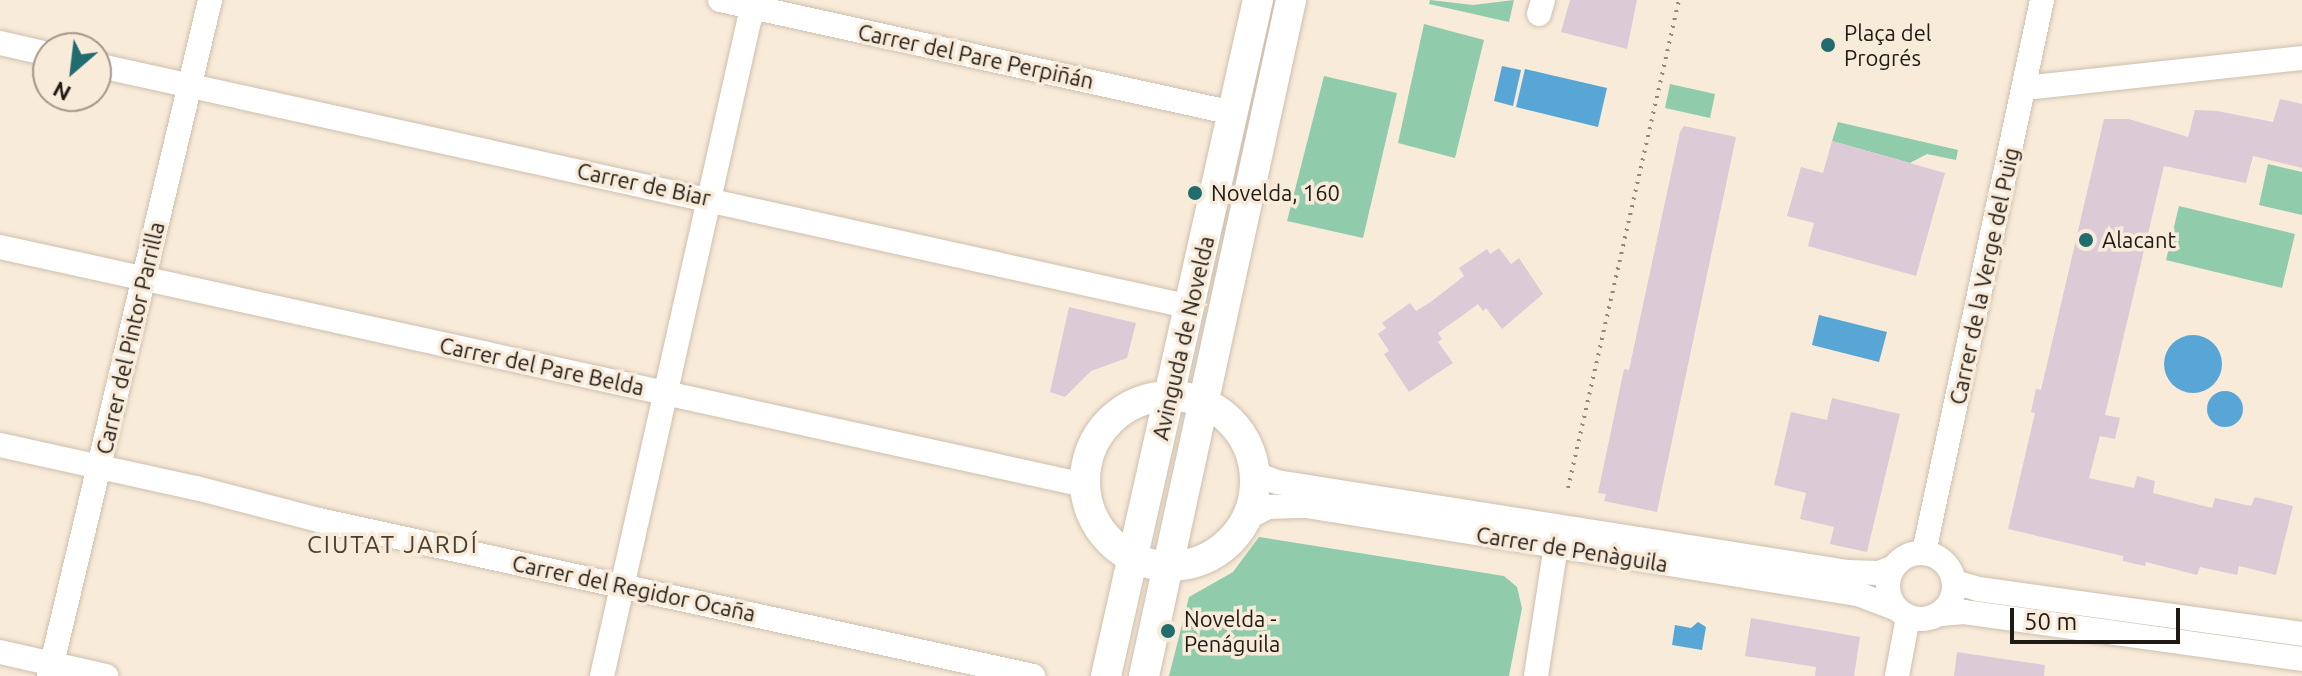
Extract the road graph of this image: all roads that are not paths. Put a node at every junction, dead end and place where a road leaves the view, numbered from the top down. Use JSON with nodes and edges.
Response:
{"nodes":[{"id":1,"x":210,"y":0,"type":"edge"},
{"id":2,"x":720,"y":0,"type":"edge"},
{"id":3,"x":1258,"y":0,"type":"edge"},
{"id":4,"x":1291,"y":0,"type":"edge"},
{"id":5,"x":2042,"y":0,"type":"edge"},
{"id":6,"x":758,"y":4,"type":"edge"},
{"id":7,"x":0,"y":43,"type":"edge"},
{"id":8,"x":32,"y":50,"type":"edge"},
{"id":9,"x":2302,"y":58,"type":"edge"},
{"id":10,"x":112,"y":69,"type":"edge"},
{"id":11,"x":190,"y":86,"type":"junction"},
{"id":12,"x":2025,"y":88,"type":"junction"},
{"id":13,"x":1233,"y":113,"type":"junction"},
{"id":14,"x":712,"y":199,"type":"junction"},
{"id":15,"x":0,"y":247,"type":"edge"},
{"id":16,"x":145,"y":278,"type":"junction"},
{"id":17,"x":1191,"y":307,"type":"junction"},
{"id":18,"x":666,"y":393,"type":"junction"},
{"id":19,"x":1171,"y":395,"type":"junction"},
{"id":20,"x":1203,"y":401,"type":"junction"},
{"id":21,"x":0,"y":445,"type":"edge"},
{"id":22,"x":100,"y":467,"type":"junction"},
{"id":23,"x":1256,"y":474,"type":"junction"},
{"id":24,"x":1084,"y":485,"type":"junction"},
{"id":25,"x":1249,"y":517,"type":"junction"},
{"id":26,"x":1557,"y":536,"type":"junction"},
{"id":27,"x":1924,"y":552,"type":"junction"},
{"id":28,"x":1132,"y":558,"type":"junction"},
{"id":29,"x":1170,"y":567,"type":"junction"},
{"id":30,"x":1892,"y":568,"type":"junction"},
{"id":31,"x":1954,"y":582,"type":"junction"},
{"id":32,"x":623,"y":585,"type":"junction"},
{"id":33,"x":1902,"y":613,"type":"junction"},
{"id":34,"x":1941,"y":614,"type":"junction"},
{"id":35,"x":2302,"y":634,"type":"edge"},
{"id":36,"x":0,"y":652,"type":"edge"},
{"id":37,"x":2302,"y":659,"type":"edge"},
{"id":38,"x":51,"y":670,"type":"edge"},
{"id":39,"x":106,"y":676,"type":"edge"},
{"id":40,"x":602,"y":676,"type":"edge"},
{"id":41,"x":1033,"y":676,"type":"edge"},
{"id":42,"x":1106,"y":676,"type":"edge"},
{"id":43,"x":1144,"y":676,"type":"edge"},
{"id":44,"x":1536,"y":676,"type":"edge"},
{"id":45,"x":1897,"y":676,"type":"edge"}],
"edges":[{"from":1,"to":11,"type":"street","name":"Carrer del Pintor Parrilla"},
{"from":2,"to":6,"type":"street","name":"Carrer del Pare Perpiñán"},
{"from":3,"to":13,"type":"main road","name":"Avinguda de Novelda"},
{"from":4,"to":20,"type":"main road","name":"Avinguda de Novelda"},
{"from":5,"to":12,"type":"street","name":"Carrer de la Verge del Puig"},
{"from":6,"to":13,"type":"street","name":"Carrer del Pare Perpiñán"},
{"from":6,"to":14,"type":"street"},
{"from":7,"to":8,"type":"street"},
{"from":9,"to":12,"type":"street"},
{"from":10,"to":11,"type":"street","name":"Carrer de Biar"},
{"from":11,"to":14,"type":"street","name":"Carrer de Biar"},
{"from":11,"to":16,"type":"street","name":"Carrer del Pintor Parrilla"},
{"from":12,"to":27,"type":"street","name":"Carrer de la Verge del Puig"},
{"from":13,"to":17,"type":"main road","name":"Avinguda de Novelda"},
{"from":14,"to":17,"type":"street","name":"Carrer de Biar"},
{"from":14,"to":18,"type":"street"},
{"from":15,"to":16,"type":"street","name":"Carrer del Pare Belda"},
{"from":16,"to":18,"type":"street","name":"Carrer del Pare Belda"},
{"from":16,"to":22,"type":"street","name":"Carrer del Pintor Parrilla"},
{"from":17,"to":19,"type":"main road","name":"Avinguda de Novelda"},
{"from":18,"to":24,"type":"street","name":"Carrer del Pare Belda"},
{"from":18,"to":32,"type":"street"},
{"from":19,"to":20,"type":"main road"},
{"from":19,"to":24,"type":"main road"},
{"from":19,"to":28,"type":"main road","name":"Avinguda de Novelda"},
{"from":20,"to":23,"type":"main road"},
{"from":20,"to":29,"type":"main road","name":"Avinguda de Novelda"},
{"from":21,"to":22,"type":"street","name":"Carrer del Regidor Ocaña"},
{"from":22,"to":32,"type":"street","name":"Carrer del Regidor Ocaña"},
{"from":22,"to":38,"type":"street","name":"Carrer del Pintor Parrilla"},
{"from":23,"to":25,"type":"main road"},
{"from":23,"to":26,"type":"street","name":"Carrer de Penàguila"},
{"from":24,"to":28,"type":"main road"},
{"from":25,"to":26,"type":"street","name":"Carrer de Penàguila"},
{"from":25,"to":29,"type":"main road"},
{"from":26,"to":30,"type":"street","name":"Carrer de Penàguila"},
{"from":26,"to":33,"type":"street","name":"Carrer de Penàguila"},
{"from":26,"to":44,"type":"street"},
{"from":27,"to":30,"type":"street"},
{"from":27,"to":31,"type":"street"},
{"from":28,"to":29,"type":"main road"},
{"from":28,"to":42,"type":"main road","name":"Avinguda de Novelda"},
{"from":29,"to":43,"type":"main road","name":"Avinguda de Novelda"},
{"from":30,"to":33,"type":"street"},
{"from":31,"to":34,"type":"street"},
{"from":31,"to":35,"type":"street"},
{"from":32,"to":40,"type":"street"},
{"from":32,"to":41,"type":"street","name":"Carrer del Regidor Ocaña"},
{"from":33,"to":34,"type":"street"},
{"from":33,"to":45,"type":"street"},
{"from":34,"to":37,"type":"street"},
{"from":36,"to":38,"type":"street"},
{"from":38,"to":39,"type":"street"}]}
